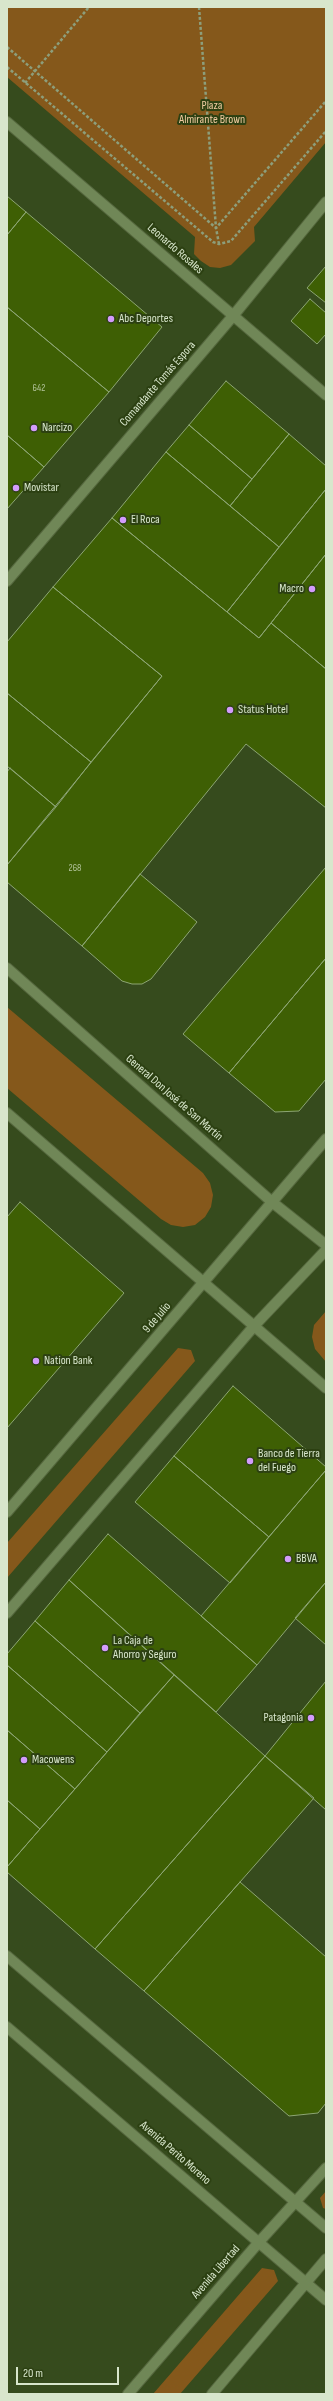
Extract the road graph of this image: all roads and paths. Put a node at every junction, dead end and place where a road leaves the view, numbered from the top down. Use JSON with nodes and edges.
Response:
{"nodes":[{"id":1,"x":89,"y":7,"type":"edge"},
{"id":2,"x":199,"y":7,"type":"edge"},
{"id":3,"x":7,"y":47,"type":"edge"},
{"id":4,"x":7,"y":68,"type":"edge"},
{"id":5,"x":36,"y":72,"type":"junction"},
{"id":6,"x":25,"y":83,"type":"junction"},
{"id":7,"x":326,"y":101,"type":"edge"},
{"id":8,"x":7,"y":122,"type":"edge"},
{"id":9,"x":326,"y":131,"type":"edge"},
{"id":10,"x":326,"y":202,"type":"edge"},
{"id":11,"x":216,"y":228,"type":"junction"},
{"id":12,"x":219,"y":244,"type":"junction"},
{"id":13,"x":233,"y":316,"type":"junction"},
{"id":14,"x":326,"y":396,"type":"edge"},
{"id":15,"x":7,"y":581,"type":"edge"},
{"id":16,"x":7,"y":968,"type":"edge"},
{"id":17,"x":7,"y":1113,"type":"edge"},
{"id":18,"x":326,"y":1139,"type":"edge"},
{"id":19,"x":272,"y":1202,"type":"junction"},
{"id":20,"x":326,"y":1245,"type":"edge"},
{"id":21,"x":326,"y":1250,"type":"edge"},
{"id":22,"x":205,"y":1282,"type":"junction"},
{"id":23,"x":255,"y":1325,"type":"junction"},
{"id":24,"x":326,"y":1388,"type":"edge"},
{"id":25,"x":7,"y":1512,"type":"edge"},
{"id":26,"x":7,"y":1613,"type":"edge"},
{"id":27,"x":7,"y":1956,"type":"edge"},
{"id":28,"x":7,"y":2027,"type":"edge"},
{"id":29,"x":326,"y":2168,"type":"edge"},
{"id":30,"x":295,"y":2204,"type":"junction"},
{"id":31,"x":326,"y":2228,"type":"edge"},
{"id":32,"x":259,"y":2242,"type":"junction"},
{"id":33,"x":326,"y":2259,"type":"edge"},
{"id":34,"x":307,"y":2283,"type":"junction"},
{"id":35,"x":326,"y":2300,"type":"edge"},
{"id":36,"x":128,"y":2394,"type":"edge"},
{"id":37,"x":212,"y":2394,"type":"edge"}],
"edges":[{"from":1,"to":5,"type":"path"},
{"from":2,"to":11,"type":"path"},
{"from":3,"to":5,"type":"path"},
{"from":4,"to":6,"type":"path"},
{"from":5,"to":6,"type":"path"},
{"from":5,"to":11,"type":"path"},
{"from":6,"to":12,"type":"path"},
{"from":7,"to":11,"type":"path"},
{"from":8,"to":13,"type":"street","name":"Leonardo Rosales"},
{"from":9,"to":12,"type":"path"},
{"from":10,"to":13,"type":"street","name":"Comandante Tomás Espora"},
{"from":11,"to":12,"type":"path"},
{"from":13,"to":14,"type":"street","name":"Leonardo Rosales"},
{"from":13,"to":15,"type":"street","name":"Comandante Tomás Espora"},
{"from":16,"to":19,"type":"street","name":"General Don José de San Martín"},
{"from":17,"to":22,"type":"street"},
{"from":18,"to":19,"type":"street","name":"9 de Julio"},
{"from":19,"to":20,"type":"street","name":"General Don José de San Martín"},
{"from":19,"to":22,"type":"street","name":"9 de Julio"},
{"from":21,"to":23,"type":"street"},
{"from":22,"to":23,"type":"street"},
{"from":22,"to":25,"type":"street","name":"9 de Julio"},
{"from":23,"to":24,"type":"street"},
{"from":23,"to":26,"type":"street"},
{"from":27,"to":30,"type":"street"},
{"from":28,"to":32,"type":"street","name":"Avenida Perito Moreno"},
{"from":29,"to":30,"type":"street","name":"Avenida Libertad"},
{"from":30,"to":31,"type":"street"},
{"from":30,"to":32,"type":"street","name":"Avenida Libertad"},
{"from":32,"to":34,"type":"street","name":"Avenida Perito Moreno"},
{"from":32,"to":36,"type":"street","name":"Avenida Libertad"},
{"from":33,"to":34,"type":"street"},
{"from":34,"to":35,"type":"street","name":"Avenida Perito Moreno"},
{"from":34,"to":37,"type":"street"}]}
